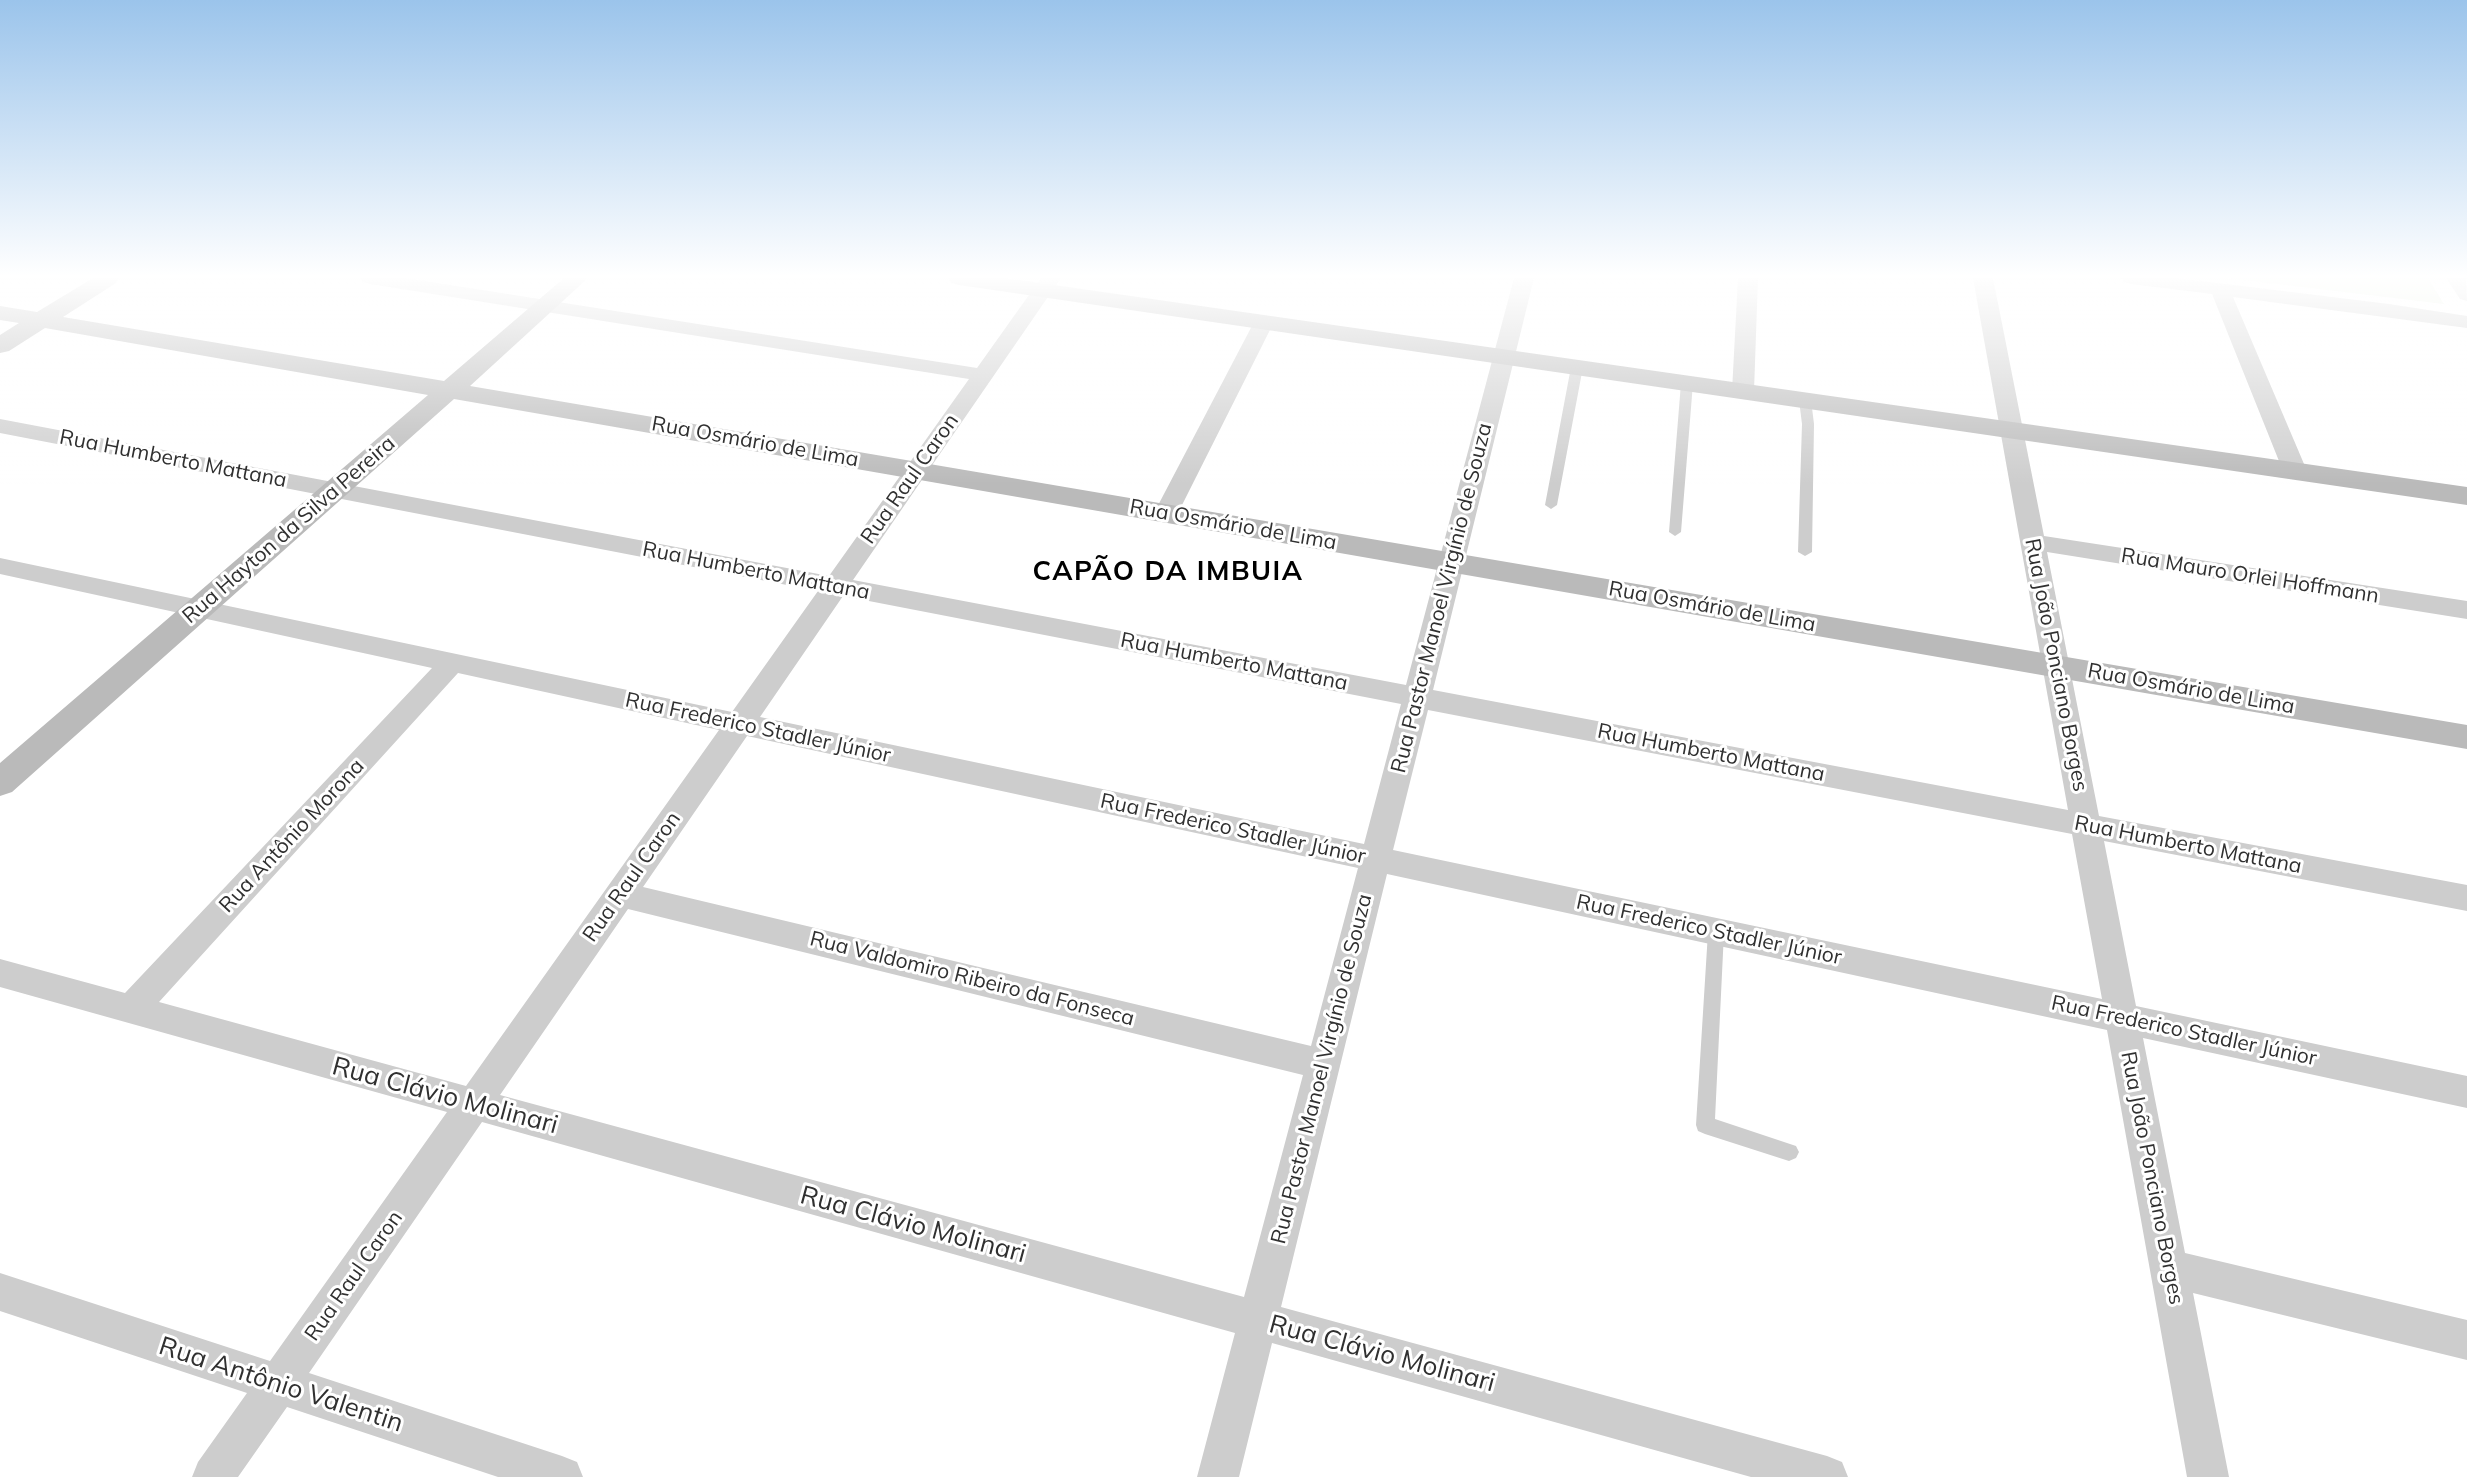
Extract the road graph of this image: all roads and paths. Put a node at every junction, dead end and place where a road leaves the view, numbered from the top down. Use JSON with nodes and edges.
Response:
{"nodes":[{"id":1,"x":198,"y":347,"type":"edge"},
{"id":2,"x":499,"y":347,"type":"edge"},
{"id":3,"x":805,"y":347,"type":"edge"},
{"id":4,"x":1003,"y":347,"type":"edge"},
{"id":5,"x":1251,"y":347,"type":"edge"},
{"id":6,"x":1435,"y":347,"type":"edge"},
{"id":7,"x":1507,"y":347,"type":"edge"},
{"id":8,"x":1745,"y":347,"type":"edge"},
{"id":9,"x":1996,"y":347,"type":"edge"},
{"id":10,"x":2244,"y":347,"type":"edge"},
{"id":11,"x":1504,"y":357,"type":"junction"},
{"id":12,"x":1577,"y":367,"type":"junction"},
{"id":13,"x":983,"y":375,"type":"junction"},
{"id":14,"x":1687,"y":383,"type":"junction"},
{"id":15,"x":449,"y":390,"type":"junction"},
{"id":16,"x":1743,"y":391,"type":"junction"},
{"id":17,"x":1805,"y":400,"type":"junction"},
{"id":18,"x":0,"y":426,"type":"edge"},
{"id":19,"x":2012,"y":430,"type":"junction"},
{"id":20,"x":916,"y":470,"type":"junction"},
{"id":21,"x":2295,"y":471,"type":"junction"},
{"id":22,"x":335,"y":490,"type":"junction"},
{"id":23,"x":2467,"y":496,"type":"edge"},
{"id":24,"x":1551,"y":505,"type":"dead end"},
{"id":25,"x":1166,"y":513,"type":"junction"},
{"id":26,"x":1675,"y":532,"type":"dead end"},
{"id":27,"x":2033,"y":542,"type":"junction"},
{"id":28,"x":1805,"y":552,"type":"dead end"},
{"id":29,"x":1451,"y":562,"type":"junction"},
{"id":30,"x":0,"y":566,"type":"edge"},
{"id":31,"x":836,"y":586,"type":"junction"},
{"id":32,"x":199,"y":609,"type":"junction"},
{"id":33,"x":2467,"y":610,"type":"edge"},
{"id":34,"x":453,"y":663,"type":"junction"},
{"id":35,"x":2056,"y":666,"type":"junction"},
{"id":36,"x":1417,"y":697,"type":"junction"},
{"id":37,"x":739,"y":724,"type":"junction"},
{"id":38,"x":2467,"y":737,"type":"edge"},
{"id":39,"x":0,"y":783,"type":"edge"},
{"id":40,"x":2086,"y":825,"type":"junction"},
{"id":41,"x":1375,"y":859,"type":"junction"},
{"id":42,"x":620,"y":894,"type":"junction"},
{"id":43,"x":2467,"y":898,"type":"edge"},
{"id":44,"x":1716,"y":932,"type":"junction"},
{"id":45,"x":0,"y":973,"type":"edge"},
{"id":46,"x":132,"y":1010,"type":"junction"},
{"id":47,"x":2122,"y":1018,"type":"junction"},
{"id":48,"x":1323,"y":1064,"type":"junction"},
{"id":49,"x":2467,"y":1092,"type":"edge"},
{"id":50,"x":474,"y":1104,"type":"junction"},
{"id":51,"x":1789,"y":1152,"type":"dead end"},
{"id":52,"x":2169,"y":1268,"type":"junction"},
{"id":53,"x":0,"y":1292,"type":"edge"},
{"id":54,"x":1257,"y":1320,"type":"junction"},
{"id":55,"x":2467,"y":1340,"type":"edge"},
{"id":56,"x":278,"y":1384,"type":"junction"},
{"id":57,"x":213,"y":1477,"type":"edge"},
{"id":58,"x":562,"y":1477,"type":"edge"},
{"id":59,"x":1218,"y":1477,"type":"edge"},
{"id":60,"x":1827,"y":1477,"type":"edge"},
{"id":61,"x":2208,"y":1477,"type":"edge"}],
"edges":[{"from":1,"to":15,"type":"street","name":"Rua Osmário de Lima"},
{"from":2,"to":15,"type":"street","name":"Rua Hayton da Silva Pereira"},
{"from":3,"to":13,"type":"street"},
{"from":4,"to":13,"type":"street","name":"Rua Raul Caron"},
{"from":5,"to":25,"type":"street"},
{"from":6,"to":11,"type":"street"},
{"from":7,"to":11,"type":"street","name":"Rua Pastor Manoel Virgínio de Souza"},
{"from":8,"to":16,"type":"street"},
{"from":9,"to":19,"type":"street","name":"Rua João Ponciano Borges"},
{"from":10,"to":21,"type":"street"},
{"from":11,"to":12,"type":"street"},
{"from":11,"to":29,"type":"street","name":"Rua Pastor Manoel Virgínio de Souza"},
{"from":12,"to":14,"type":"street"},
{"from":12,"to":24,"type":"lane"},
{"from":13,"to":20,"type":"street","name":"Rua Raul Caron"},
{"from":14,"to":16,"type":"street"},
{"from":14,"to":26,"type":"lane"},
{"from":15,"to":20,"type":"street","name":"Rua Osmário de Lima"},
{"from":15,"to":22,"type":"street","name":"Rua Hayton da Silva Pereira"},
{"from":16,"to":17,"type":"street"},
{"from":17,"to":19,"type":"street"},
{"from":17,"to":28,"type":"lane"},
{"from":18,"to":22,"type":"street","name":"Rua Humberto Mattana"},
{"from":19,"to":21,"type":"street"},
{"from":19,"to":27,"type":"street","name":"Rua João Ponciano Borges"},
{"from":20,"to":25,"type":"street","name":"Rua Osmário de Lima"},
{"from":20,"to":31,"type":"street","name":"Rua Raul Caron"},
{"from":21,"to":23,"type":"street"},
{"from":22,"to":31,"type":"street","name":"Rua Humberto Mattana"},
{"from":22,"to":32,"type":"street","name":"Rua Hayton da Silva Pereira"},
{"from":25,"to":29,"type":"street","name":"Rua Osmário de Lima"},
{"from":27,"to":33,"type":"street","name":"Rua Mauro Orlei Hoffmann"},
{"from":27,"to":35,"type":"street","name":"Rua João Ponciano Borges"},
{"from":29,"to":35,"type":"street","name":"Rua Osmário de Lima"},
{"from":29,"to":36,"type":"street","name":"Rua Pastor Manoel Virgínio de Souza"},
{"from":30,"to":32,"type":"street","name":"Rua Frederico Stadler Júnior"},
{"from":31,"to":36,"type":"street","name":"Rua Humberto Mattana"},
{"from":31,"to":37,"type":"street","name":"Rua Raul Caron"},
{"from":32,"to":34,"type":"street","name":"Rua Frederico Stadler Júnior"},
{"from":32,"to":39,"type":"street","name":"Rua Hayton da Silva Pereira"},
{"from":34,"to":37,"type":"street","name":"Rua Frederico Stadler Júnior"},
{"from":34,"to":46,"type":"street","name":"Rua Antônio Morona"},
{"from":35,"to":38,"type":"street","name":"Rua Osmário de Lima"},
{"from":35,"to":40,"type":"street","name":"Rua João Ponciano Borges"},
{"from":36,"to":40,"type":"street","name":"Rua Humberto Mattana"},
{"from":36,"to":41,"type":"street","name":"Rua Pastor Manoel Virgínio de Souza"},
{"from":37,"to":41,"type":"street","name":"Rua Frederico Stadler Júnior"},
{"from":37,"to":42,"type":"street","name":"Rua Raul Caron"},
{"from":40,"to":43,"type":"street","name":"Rua Humberto Mattana"},
{"from":40,"to":47,"type":"street","name":"Rua João Ponciano Borges"},
{"from":41,"to":44,"type":"street","name":"Rua Frederico Stadler Júnior"},
{"from":41,"to":48,"type":"street","name":"Rua Pastor Manoel Virgínio de Souza"},
{"from":42,"to":48,"type":"street","name":"Rua Valdomiro Ribeiro da Fonseca"},
{"from":42,"to":50,"type":"street","name":"Rua Raul Caron"},
{"from":44,"to":47,"type":"street","name":"Rua Frederico Stadler Júnior"},
{"from":44,"to":51,"type":"lane"},
{"from":45,"to":46,"type":"street","name":"Rua Clávio Molinari"},
{"from":46,"to":50,"type":"street","name":"Rua Clávio Molinari"},
{"from":47,"to":49,"type":"street","name":"Rua Frederico Stadler Júnior"},
{"from":47,"to":52,"type":"street","name":"Rua João Ponciano Borges"},
{"from":48,"to":54,"type":"street","name":"Rua Pastor Manoel Virgínio de Souza"},
{"from":50,"to":54,"type":"street","name":"Rua Clávio Molinari"},
{"from":50,"to":56,"type":"street","name":"Rua Raul Caron"},
{"from":52,"to":55,"type":"street"},
{"from":52,"to":61,"type":"street","name":"Rua João Ponciano Borges"},
{"from":53,"to":56,"type":"street","name":"Rua Antônio Valentin"},
{"from":54,"to":59,"type":"street","name":"Rua Pastor Manoel Virgínio de Souza"},
{"from":54,"to":60,"type":"street","name":"Rua Clávio Molinari"},
{"from":56,"to":57,"type":"street","name":"Rua Raul Caron"},
{"from":56,"to":58,"type":"street","name":"Rua Antônio Valentin"}]}
